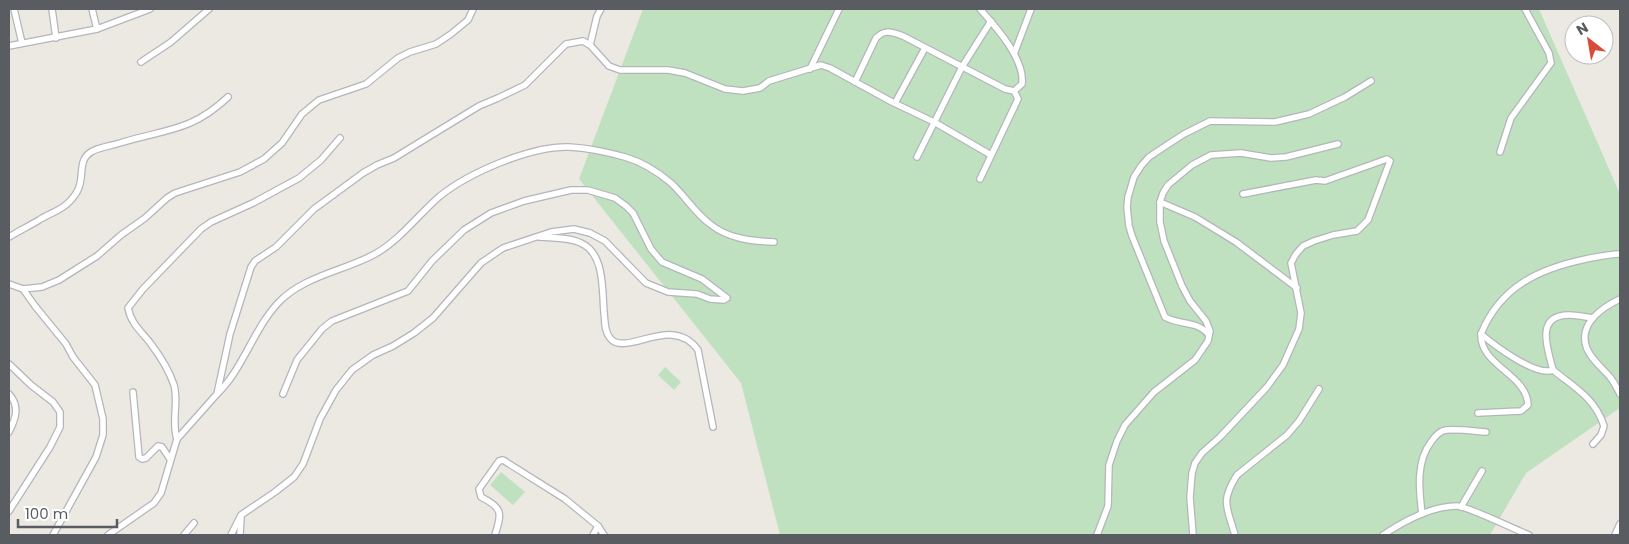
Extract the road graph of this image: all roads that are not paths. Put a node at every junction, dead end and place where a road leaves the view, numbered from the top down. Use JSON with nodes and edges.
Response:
{"nodes":[{"id":1,"x":14,"y":9,"type":"edge"},
{"id":2,"x":52,"y":9,"type":"edge"},
{"id":3,"x":92,"y":9,"type":"edge"},
{"id":4,"x":150,"y":9,"type":"edge"},
{"id":5,"x":209,"y":9,"type":"edge"},
{"id":6,"x":473,"y":9,"type":"edge"},
{"id":7,"x":601,"y":9,"type":"edge"},
{"id":8,"x":839,"y":9,"type":"edge"},
{"id":9,"x":981,"y":9,"type":"edge"},
{"id":10,"x":1031,"y":9,"type":"edge"},
{"id":11,"x":1525,"y":9,"type":"edge"},
{"id":12,"x":991,"y":21,"type":"junction"},
{"id":13,"x":97,"y":29,"type":"junction"},
{"id":14,"x":56,"y":38,"type":"junction"},
{"id":15,"x":22,"y":43,"type":"junction"},
{"id":16,"x":590,"y":45,"type":"junction"},
{"id":17,"x":9,"y":46,"type":"edge"},
{"id":18,"x":925,"y":48,"type":"junction"},
{"id":19,"x":1014,"y":54,"type":"junction"},
{"id":20,"x":141,"y":62,"type":"dead end"},
{"id":21,"x":962,"y":67,"type":"junction"},
{"id":22,"x":810,"y":69,"type":"junction"},
{"id":23,"x":1370,"y":81,"type":"dead end"},
{"id":24,"x":855,"y":82,"type":"junction"},
{"id":25,"x":1014,"y":91,"type":"junction"},
{"id":26,"x":228,"y":97,"type":"dead end"},
{"id":27,"x":895,"y":103,"type":"junction"},
{"id":28,"x":934,"y":122,"type":"junction"},
{"id":29,"x":340,"y":138,"type":"dead end"},
{"id":30,"x":1338,"y":144,"type":"dead end"},
{"id":31,"x":1500,"y":152,"type":"dead end"},
{"id":32,"x":991,"y":155,"type":"junction"},
{"id":33,"x":918,"y":157,"type":"dead end"},
{"id":34,"x":980,"y":180,"type":"dead end"},
{"id":35,"x":1243,"y":194,"type":"dead end"},
{"id":36,"x":1160,"y":202,"type":"junction"},
{"id":37,"x":9,"y":237,"type":"edge"},
{"id":38,"x":535,"y":237,"type":"junction"},
{"id":39,"x":774,"y":242,"type":"dead end"},
{"id":40,"x":1620,"y":254,"type":"edge"},
{"id":41,"x":9,"y":284,"type":"edge"},
{"id":42,"x":1297,"y":288,"type":"junction"},
{"id":43,"x":23,"y":289,"type":"junction"},
{"id":44,"x":1620,"y":299,"type":"edge"},
{"id":45,"x":1592,"y":318,"type":"junction"},
{"id":46,"x":1481,"y":334,"type":"junction"},
{"id":47,"x":1209,"y":335,"type":"junction"},
{"id":48,"x":9,"y":364,"type":"edge"},
{"id":49,"x":1553,"y":370,"type":"junction"},
{"id":50,"x":1319,"y":389,"type":"dead end"},
{"id":51,"x":132,"y":392,"type":"dead end"},
{"id":52,"x":9,"y":394,"type":"edge"},
{"id":53,"x":216,"y":394,"type":"junction"},
{"id":54,"x":283,"y":394,"type":"dead end"},
{"id":55,"x":1620,"y":394,"type":"edge"},
{"id":56,"x":1478,"y":413,"type":"dead end"},
{"id":57,"x":713,"y":427,"type":"dead end"},
{"id":58,"x":9,"y":432,"type":"edge"},
{"id":59,"x":1486,"y":432,"type":"dead end"},
{"id":60,"x":177,"y":439,"type":"junction"},
{"id":61,"x":1593,"y":444,"type":"dead end"},
{"id":62,"x":170,"y":458,"type":"junction"},
{"id":63,"x":1482,"y":471,"type":"dead end"},
{"id":64,"x":1461,"y":507,"type":"junction"},
{"id":65,"x":9,"y":510,"type":"edge"},
{"id":66,"x":1422,"y":514,"type":"junction"},
{"id":67,"x":242,"y":515,"type":"junction"},
{"id":68,"x":194,"y":523,"type":"dead end"},
{"id":69,"x":1620,"y":524,"type":"edge"},
{"id":70,"x":598,"y":526,"type":"junction"},
{"id":71,"x":53,"y":535,"type":"edge"},
{"id":72,"x":108,"y":535,"type":"edge"},
{"id":73,"x":184,"y":535,"type":"edge"},
{"id":74,"x":230,"y":535,"type":"edge"},
{"id":75,"x":240,"y":535,"type":"edge"},
{"id":76,"x":495,"y":535,"type":"edge"},
{"id":77,"x":593,"y":535,"type":"edge"},
{"id":78,"x":604,"y":535,"type":"edge"},
{"id":79,"x":1097,"y":535,"type":"edge"},
{"id":80,"x":1193,"y":535,"type":"edge"},
{"id":81,"x":1235,"y":535,"type":"edge"},
{"id":82,"x":1383,"y":535,"type":"edge"},
{"id":83,"x":1529,"y":535,"type":"edge"},
{"id":84,"x":1615,"y":535,"type":"edge"}],
"edges":[{"from":1,"to":15,"type":"street"},
{"from":2,"to":14,"type":"street"},
{"from":3,"to":13,"type":"street"},
{"from":4,"to":13,"type":"street"},
{"from":5,"to":20,"type":"street"},
{"from":6,"to":43,"type":"street"},
{"from":7,"to":16,"type":"street"},
{"from":8,"to":22,"type":"street"},
{"from":9,"to":12,"type":"street"},
{"from":10,"to":19,"type":"street"},
{"from":11,"to":31,"type":"street"},
{"from":12,"to":19,"type":"street"},
{"from":12,"to":21,"type":"street"},
{"from":13,"to":14,"type":"street"},
{"from":14,"to":15,"type":"street"},
{"from":15,"to":17,"type":"street"},
{"from":16,"to":22,"type":"street"},
{"from":16,"to":53,"type":"street"},
{"from":18,"to":21,"type":"street"},
{"from":18,"to":24,"type":"street"},
{"from":18,"to":27,"type":"street"},
{"from":19,"to":25,"type":"street"},
{"from":21,"to":25,"type":"street"},
{"from":21,"to":28,"type":"street"},
{"from":22,"to":24,"type":"street"},
{"from":23,"to":47,"type":"street"},
{"from":24,"to":27,"type":"street"},
{"from":25,"to":32,"type":"street"},
{"from":26,"to":37,"type":"street"},
{"from":27,"to":28,"type":"street"},
{"from":28,"to":32,"type":"street"},
{"from":28,"to":33,"type":"street"},
{"from":29,"to":60,"type":"street"},
{"from":30,"to":36,"type":"street"},
{"from":32,"to":34,"type":"street"},
{"from":35,"to":42,"type":"street"},
{"from":36,"to":42,"type":"street"},
{"from":36,"to":47,"type":"street"},
{"from":38,"to":54,"type":"street"},
{"from":38,"to":57,"type":"street"},
{"from":38,"to":67,"type":"street"},
{"from":39,"to":53,"type":"street"},
{"from":40,"to":46,"type":"street"},
{"from":41,"to":43,"type":"street"},
{"from":42,"to":80,"type":"street"},
{"from":43,"to":71,"type":"street"},
{"from":44,"to":45,"type":"street"},
{"from":45,"to":49,"type":"street"},
{"from":45,"to":55,"type":"street"},
{"from":46,"to":49,"type":"street"},
{"from":46,"to":56,"type":"street"},
{"from":47,"to":79,"type":"street"},
{"from":48,"to":65,"type":"street"},
{"from":49,"to":61,"type":"street"},
{"from":50,"to":81,"type":"street"},
{"from":51,"to":62,"type":"street"},
{"from":52,"to":58,"type":"street"},
{"from":53,"to":60,"type":"street"},
{"from":59,"to":66,"type":"street"},
{"from":60,"to":62,"type":"street"},
{"from":62,"to":72,"type":"street"},
{"from":63,"to":64,"type":"street"},
{"from":64,"to":66,"type":"street"},
{"from":64,"to":83,"type":"street"},
{"from":66,"to":82,"type":"street"},
{"from":67,"to":74,"type":"street"},
{"from":67,"to":75,"type":"street"},
{"from":68,"to":73,"type":"street"},
{"from":69,"to":84,"type":"street"},
{"from":70,"to":76,"type":"street"},
{"from":70,"to":77,"type":"street"},
{"from":70,"to":78,"type":"street"}]}
